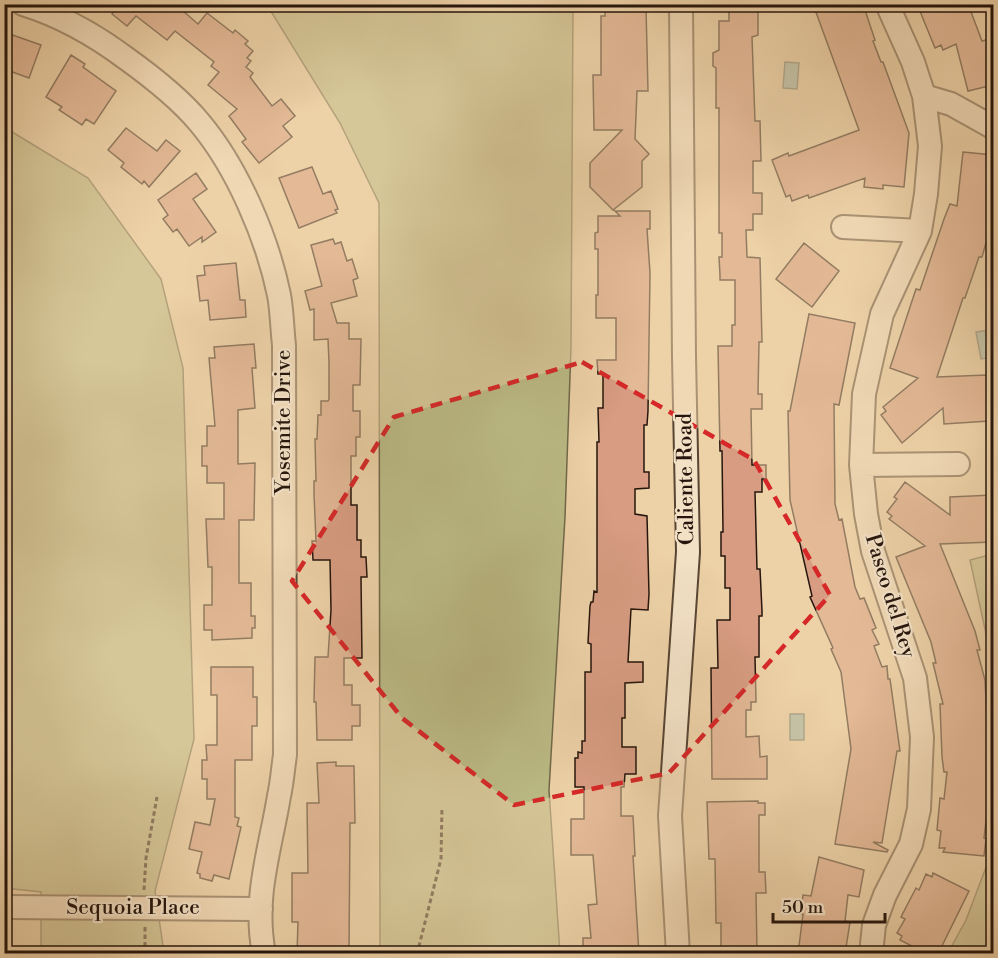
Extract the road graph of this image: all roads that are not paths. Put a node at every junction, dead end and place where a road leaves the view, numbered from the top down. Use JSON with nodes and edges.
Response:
{"nodes":[{"id":1,"x":23,"y":4,"type":"edge"},
{"id":2,"x":681,"y":4,"type":"edge"},
{"id":3,"x":887,"y":4,"type":"edge"},
{"id":4,"x":924,"y":96,"type":"junction"},
{"id":5,"x":993,"y":128,"type":"edge"},
{"id":6,"x":843,"y":227,"type":"dead end"},
{"id":7,"x":920,"y":231,"type":"junction"},
{"id":8,"x":958,"y":464,"type":"dead end"},
{"id":9,"x":861,"y":465,"type":"junction"},
{"id":10,"x":4,"y":907,"type":"edge"},
{"id":11,"x":261,"y":909,"type":"junction"},
{"id":12,"x":264,"y":954,"type":"edge"},
{"id":13,"x":678,"y":954,"type":"edge"},
{"id":14,"x":871,"y":954,"type":"edge"}],
"edges":[{"from":1,"to":11,"type":"street","name":"Yosemite Drive"},
{"from":2,"to":13,"type":"street","name":"Caliente Road"},
{"from":3,"to":4,"type":"street","name":"Paseo del Rey"},
{"from":4,"to":5,"type":"street"},
{"from":4,"to":7,"type":"street","name":"Paseo del Rey"},
{"from":6,"to":7,"type":"street"},
{"from":7,"to":9,"type":"street","name":"Paseo del Rey"},
{"from":8,"to":9,"type":"street"},
{"from":9,"to":14,"type":"street","name":"Paseo del Rey"},
{"from":10,"to":11,"type":"street","name":"Sequoia Place"},
{"from":11,"to":12,"type":"street","name":"Yosemite Drive"}]}
